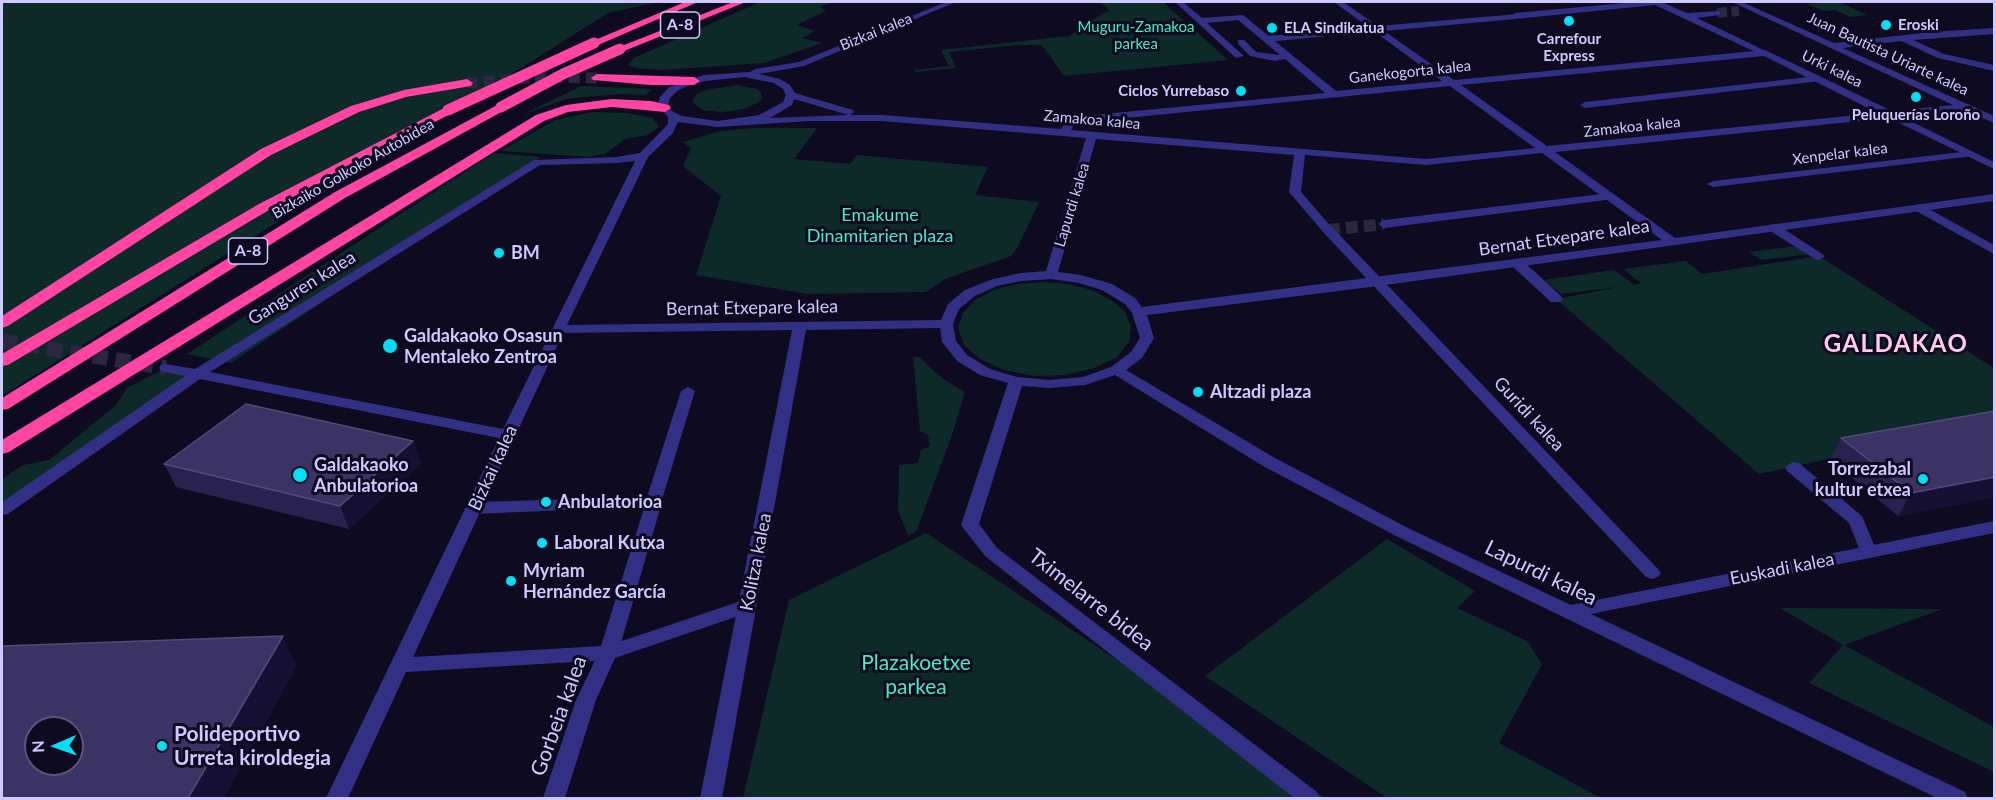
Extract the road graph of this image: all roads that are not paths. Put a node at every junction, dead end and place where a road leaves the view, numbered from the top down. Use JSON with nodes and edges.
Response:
{"nodes":[{"id":1,"x":693,"y":2,"type":"edge"},
{"id":2,"x":741,"y":2,"type":"edge"},
{"id":3,"x":952,"y":2,"type":"edge"},
{"id":4,"x":1179,"y":2,"type":"edge"},
{"id":5,"x":1338,"y":2,"type":"edge"},
{"id":6,"x":1656,"y":2,"type":"edge"},
{"id":7,"x":1736,"y":2,"type":"tunnel mouth"},
{"id":8,"x":1717,"y":13,"type":"tunnel mouth"},
{"id":9,"x":1687,"y":16,"type":"junction"},
{"id":10,"x":1200,"y":21,"type":"junction"},
{"id":11,"x":1376,"y":29,"type":"junction"},
{"id":12,"x":1995,"y":31,"type":"edge"},
{"id":13,"x":1901,"y":38,"type":"junction"},
{"id":14,"x":1268,"y":39,"type":"junction"},
{"id":15,"x":1240,"y":42,"type":"dead end"},
{"id":16,"x":1834,"y":46,"type":"junction"},
{"id":17,"x":1765,"y":53,"type":"junction"},
{"id":18,"x":1239,"y":56,"type":"dead end"},
{"id":19,"x":1289,"y":56,"type":"junction"},
{"id":20,"x":801,"y":63,"type":"junction"},
{"id":21,"x":1995,"y":68,"type":"edge"},
{"id":22,"x":744,"y":74,"type":"junction"},
{"id":23,"x":597,"y":78,"type":"tunnel mouth"},
{"id":24,"x":1818,"y":79,"type":"junction"},
{"id":25,"x":694,"y":81,"type":"junction"},
{"id":26,"x":1451,"y":82,"type":"junction"},
{"id":27,"x":467,"y":83,"type":"tunnel mouth"},
{"id":28,"x":789,"y":91,"type":"junction"},
{"id":29,"x":1335,"y":94,"type":"junction"},
{"id":30,"x":1585,"y":105,"type":"dead end"},
{"id":31,"x":1966,"y":107,"type":"junction"},
{"id":32,"x":669,"y":112,"type":"junction"},
{"id":33,"x":1890,"y":114,"type":"junction"},
{"id":34,"x":882,"y":118,"type":"junction"},
{"id":35,"x":1995,"y":120,"type":"edge"},
{"id":36,"x":740,"y":123,"type":"junction"},
{"id":37,"x":709,"y":124,"type":"junction"},
{"id":38,"x":1064,"y":132,"type":"junction"},
{"id":39,"x":1092,"y":135,"type":"junction"},
{"id":40,"x":658,"y":143,"type":"junction"},
{"id":41,"x":1300,"y":151,"type":"junction"},
{"id":42,"x":1546,"y":151,"type":"junction"},
{"id":43,"x":1970,"y":154,"type":"junction"},
{"id":44,"x":643,"y":156,"type":"junction"},
{"id":45,"x":1995,"y":166,"type":"edge"},
{"id":46,"x":1713,"y":184,"type":"dead end"},
{"id":47,"x":1610,"y":197,"type":"junction"},
{"id":48,"x":1995,"y":198,"type":"edge"},
{"id":49,"x":1920,"y":208,"type":"junction"},
{"id":50,"x":1384,"y":224,"type":"tunnel mouth"},
{"id":51,"x":1774,"y":228,"type":"junction"},
{"id":52,"x":1672,"y":241,"type":"junction"},
{"id":53,"x":1995,"y":249,"type":"edge"},
{"id":54,"x":1820,"y":256,"type":"dead end"},
{"id":55,"x":1517,"y":263,"type":"junction"},
{"id":56,"x":1051,"y":275,"type":"junction"},
{"id":57,"x":1378,"y":282,"type":"junction"},
{"id":58,"x":1556,"y":299,"type":"dead end"},
{"id":59,"x":1139,"y":312,"type":"junction"},
{"id":60,"x":2,"y":323,"type":"edge"},
{"id":61,"x":946,"y":324,"type":"junction"},
{"id":62,"x":800,"y":326,"type":"junction"},
{"id":63,"x":558,"y":329,"type":"junction"},
{"id":64,"x":2,"y":362,"type":"edge"},
{"id":65,"x":166,"y":368,"type":"tunnel mouth"},
{"id":66,"x":1116,"y":370,"type":"junction"},
{"id":67,"x":196,"y":375,"type":"junction"},
{"id":68,"x":1016,"y":381,"type":"junction"},
{"id":69,"x":688,"y":391,"type":"dead end"},
{"id":70,"x":2,"y":405,"type":"edge"},
{"id":71,"x":508,"y":435,"type":"junction"},
{"id":72,"x":2,"y":448,"type":"edge"},
{"id":73,"x":1793,"y":467,"type":"dead end"},
{"id":74,"x":654,"y":502,"type":"junction"},
{"id":75,"x":474,"y":508,"type":"junction"},
{"id":76,"x":2,"y":510,"type":"edge"},
{"id":77,"x":1995,"y":527,"type":"edge"},
{"id":78,"x":1869,"y":552,"type":"junction"},
{"id":79,"x":1652,"y":573,"type":"dead end"},
{"id":80,"x":747,"y":606,"type":"junction"},
{"id":81,"x":1570,"y":612,"type":"junction"},
{"id":82,"x":608,"y":653,"type":"junction"},
{"id":83,"x":400,"y":665,"type":"junction"},
{"id":84,"x":337,"y":798,"type":"edge"},
{"id":85,"x":554,"y":798,"type":"edge"},
{"id":86,"x":711,"y":798,"type":"edge"},
{"id":87,"x":1309,"y":798,"type":"edge"},
{"id":88,"x":1957,"y":798,"type":"edge"}],
"edges":[{"from":1,"to":64,"type":"highway","name":"Bizkaiko Golkoko Autobidea","number":"A-8","bridge":true},
{"from":2,"to":70,"type":"highway","name":"Bizkaiko Golkoko Autobidea","number":"A-8","bridge":true},
{"from":3,"to":20,"type":"street","name":"Bizkai kalea"},
{"from":4,"to":10,"type":"street"},
{"from":5,"to":11,"type":"street"},
{"from":6,"to":9,"type":"street","name":"Urki kalea"},
{"from":6,"to":11,"type":"street"},
{"from":7,"to":16,"type":"street","name":"Juan Bautista Uriarte kalea"},
{"from":8,"to":9,"type":"street"},
{"from":9,"to":17,"type":"street","name":"Urki kalea"},
{"from":10,"to":14,"type":"street"},
{"from":10,"to":18,"type":"street"},
{"from":11,"to":14,"type":"street"},
{"from":11,"to":26,"type":"street"},
{"from":12,"to":13,"type":"street"},
{"from":13,"to":16,"type":"street"},
{"from":13,"to":21,"type":"street"},
{"from":14,"to":19,"type":"street"},
{"from":15,"to":19,"type":"street"},
{"from":16,"to":31,"type":"street","name":"Juan Bautista Uriarte kalea"},
{"from":17,"to":24,"type":"street","name":"Urki kalea"},
{"from":17,"to":26,"type":"street","name":"Ganekogorta kalea"},
{"from":19,"to":29,"type":"street"},
{"from":20,"to":22,"type":"street","name":"Bizkai kalea"},
{"from":20,"to":28,"type":"street","name":"Bizkai kalea"},
{"from":22,"to":25,"type":"street","name":"Bizkai kalea"},
{"from":22,"to":28,"type":"street","name":"Bizkai kalea"},
{"from":23,"to":25,"type":"highway"},
{"from":24,"to":30,"type":"street"},
{"from":24,"to":33,"type":"street","name":"Urki kalea"},
{"from":25,"to":32,"type":"street","name":"Bizkai kalea"},
{"from":26,"to":29,"type":"street","name":"Ganekogorta kalea"},
{"from":26,"to":42,"type":"street"},
{"from":27,"to":60,"type":"highway"},
{"from":28,"to":34,"type":"street","name":"Zamakoa kalea"},
{"from":28,"to":36,"type":"street","name":"Bizkai kalea"},
{"from":29,"to":38,"type":"street","name":"Ganekogorta kalea"},
{"from":31,"to":33,"type":"street","name":"Zamakoa kalea"},
{"from":31,"to":35,"type":"street","name":"Juan Bautista Uriarte kalea"},
{"from":32,"to":37,"type":"street","name":"Bizkai kalea"},
{"from":32,"to":40,"type":"street","name":"Bizkai kalea"},
{"from":32,"to":72,"type":"highway"},
{"from":33,"to":42,"type":"street","name":"Zamakoa kalea"},
{"from":33,"to":43,"type":"street","name":"Urki kalea"},
{"from":34,"to":36,"type":"street","name":"Zamakoa kalea"},
{"from":34,"to":38,"type":"street","name":"Zamakoa kalea"},
{"from":36,"to":37,"type":"street","name":"Bizkai kalea"},
{"from":37,"to":40,"type":"street","name":"Bizkai kalea"},
{"from":38,"to":39,"type":"street","name":"Zamakoa kalea"},
{"from":39,"to":41,"type":"street","name":"Zamakoa kalea"},
{"from":39,"to":56,"type":"street","name":"Lapurdi kalea"},
{"from":40,"to":44,"type":"street","name":"Bizkai kalea"},
{"from":41,"to":42,"type":"street","name":"Zamakoa kalea"},
{"from":41,"to":57,"type":"street","name":"Guridi kalea"},
{"from":42,"to":47,"type":"street"},
{"from":43,"to":45,"type":"street","name":"Urki kalea"},
{"from":43,"to":46,"type":"street","name":"Xenpelar kalea"},
{"from":44,"to":63,"type":"street","name":"Bizkai kalea"},
{"from":44,"to":67,"type":"street","name":"Ganguren kalea"},
{"from":47,"to":50,"type":"street"},
{"from":47,"to":52,"type":"street"},
{"from":48,"to":49,"type":"street","name":"Bernat Etxepare kalea"},
{"from":49,"to":51,"type":"street","name":"Bernat Etxepare kalea"},
{"from":49,"to":53,"type":"street"},
{"from":51,"to":52,"type":"street","name":"Bernat Etxepare kalea"},
{"from":51,"to":54,"type":"street"},
{"from":52,"to":55,"type":"street","name":"Bernat Etxepare kalea"},
{"from":55,"to":57,"type":"street","name":"Bernat Etxepare kalea"},
{"from":55,"to":58,"type":"street"},
{"from":56,"to":59,"type":"street"},
{"from":56,"to":61,"type":"street"},
{"from":57,"to":59,"type":"street","name":"Bernat Etxepare kalea"},
{"from":57,"to":79,"type":"street","name":"Guridi kalea"},
{"from":59,"to":66,"type":"street"},
{"from":61,"to":62,"type":"street","name":"Bernat Etxepare kalea"},
{"from":61,"to":68,"type":"street"},
{"from":62,"to":63,"type":"street","name":"Bernat Etxepare kalea"},
{"from":62,"to":80,"type":"street","name":"Kolitza kalea"},
{"from":63,"to":71,"type":"street","name":"Bizkai kalea"},
{"from":65,"to":67,"type":"street"},
{"from":66,"to":68,"type":"street"},
{"from":66,"to":81,"type":"street","name":"Lapurdi kalea"},
{"from":67,"to":71,"type":"street"},
{"from":67,"to":76,"type":"street","name":"Ganguren kalea"},
{"from":68,"to":87,"type":"street","name":"Tximelarre bidea"},
{"from":69,"to":74,"type":"street"},
{"from":71,"to":75,"type":"street","name":"Bizkai kalea"},
{"from":73,"to":78,"type":"street"},
{"from":74,"to":75,"type":"street"},
{"from":74,"to":82,"type":"street"},
{"from":75,"to":83,"type":"street","name":"Bizkai kalea"},
{"from":77,"to":78,"type":"street","name":"Euskadi kalea"},
{"from":78,"to":81,"type":"street","name":"Euskadi kalea"},
{"from":80,"to":82,"type":"street","name":"Gorbeia kalea"},
{"from":80,"to":86,"type":"street","name":"Kolitza kalea"},
{"from":81,"to":88,"type":"street","name":"Lapurdi kalea"},
{"from":82,"to":83,"type":"street"},
{"from":82,"to":85,"type":"street","name":"Gorbeia kalea"},
{"from":83,"to":84,"type":"street","name":"Bizkai kalea"}]}
